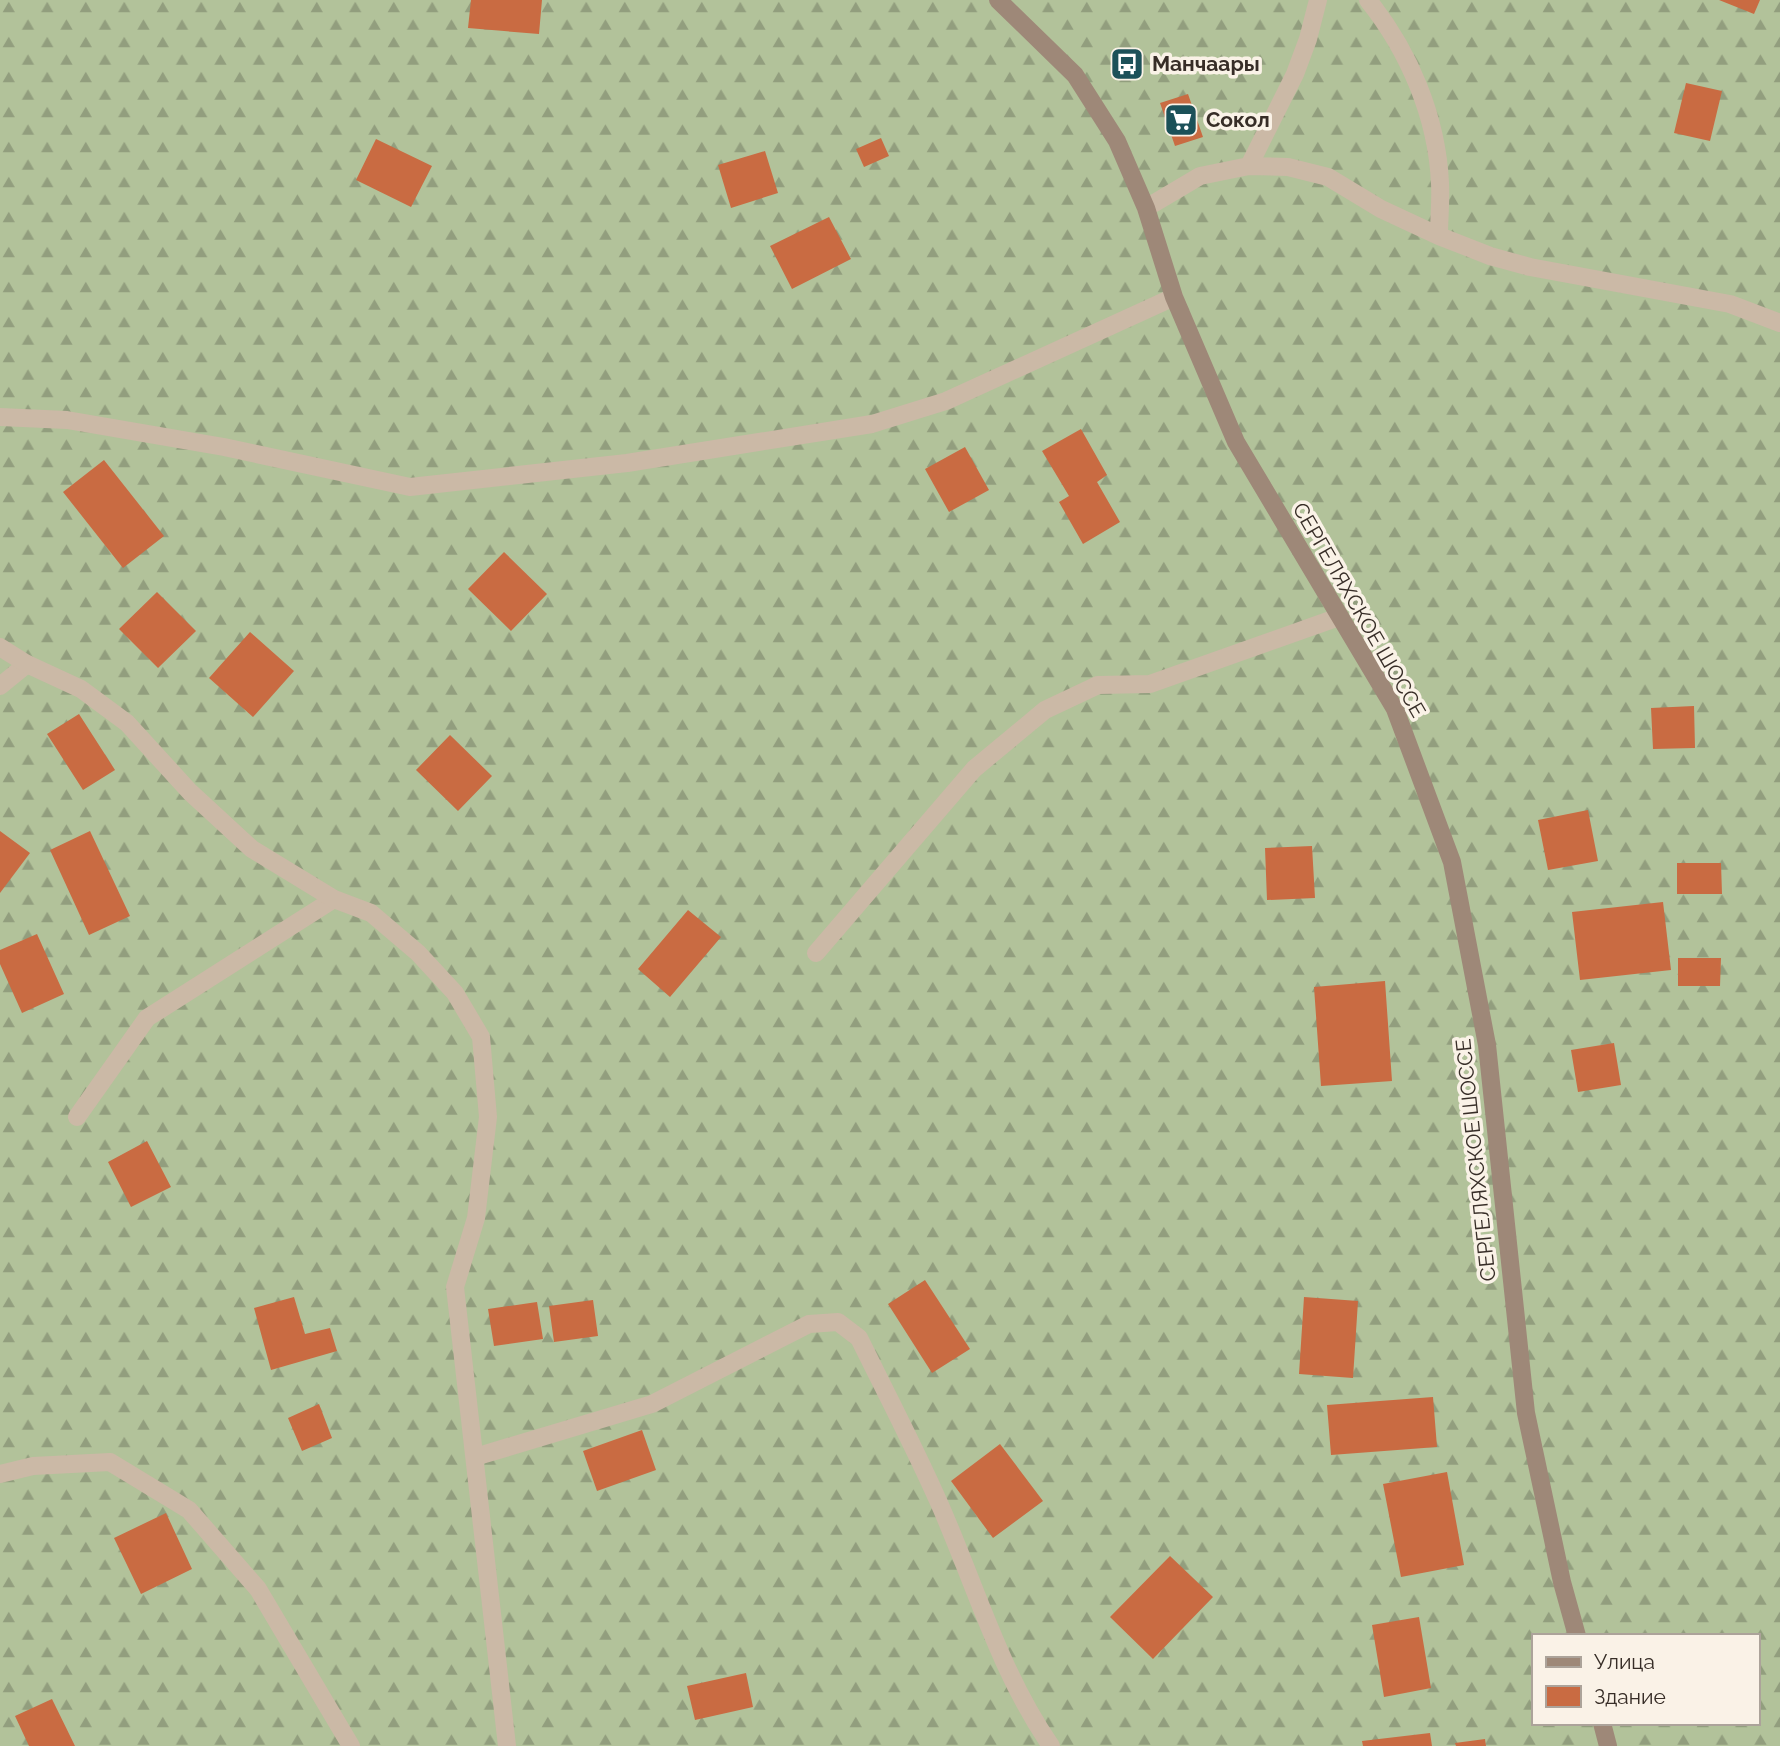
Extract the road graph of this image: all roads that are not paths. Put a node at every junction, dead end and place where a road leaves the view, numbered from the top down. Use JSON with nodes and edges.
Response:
{"nodes":[{"id":1,"x":998,"y":0,"type":"edge"},
{"id":2,"x":1318,"y":0,"type":"edge"},
{"id":3,"x":1368,"y":0,"type":"edge"},
{"id":4,"x":1249,"y":166,"type":"junction"},
{"id":5,"x":1146,"y":208,"type":"junction"},
{"id":6,"x":1439,"y":236,"type":"junction"},
{"id":7,"x":1174,"y":297,"type":"junction"},
{"id":8,"x":1780,"y":323,"type":"edge"},
{"id":9,"x":0,"y":417,"type":"edge"},
{"id":10,"x":1339,"y":617,"type":"junction"},
{"id":11,"x":0,"y":647,"type":"edge"},
{"id":12,"x":27,"y":664,"type":"junction"},
{"id":13,"x":0,"y":686,"type":"edge"},
{"id":14,"x":334,"y":899,"type":"junction"},
{"id":15,"x":816,"y":953,"type":"dead end"},
{"id":16,"x":76,"y":1117,"type":"dead end"},
{"id":17,"x":475,"y":1457,"type":"junction"},
{"id":18,"x":0,"y":1474,"type":"edge"},
{"id":19,"x":1576,"y":1634,"type":"edge"},
{"id":20,"x":1603,"y":1725,"type":"edge"},
{"id":21,"x":352,"y":1746,"type":"edge"},
{"id":22,"x":508,"y":1746,"type":"edge"},
{"id":23,"x":1051,"y":1746,"type":"edge"},
{"id":24,"x":1608,"y":1746,"type":"edge"}],
"edges":[{"from":1,"to":5,"type":"main road","name":"СЕРГЕЛЯХСКОЕ ШОССЕ"},
{"from":2,"to":4,"type":"street"},
{"from":3,"to":6,"type":"street"},
{"from":4,"to":5,"type":"street"},
{"from":4,"to":6,"type":"street"},
{"from":5,"to":7,"type":"main road","name":"СЕРГЕЛЯХСКОЕ ШОССЕ"},
{"from":6,"to":8,"type":"street"},
{"from":7,"to":9,"type":"street"},
{"from":7,"to":10,"type":"main road","name":"СЕРГЕЛЯХСКОЕ ШОССЕ"},
{"from":10,"to":15,"type":"street"},
{"from":10,"to":19,"type":"main road","name":"СЕРГЕЛЯХСКОЕ ШОССЕ"},
{"from":11,"to":12,"type":"street"},
{"from":12,"to":13,"type":"street"},
{"from":12,"to":14,"type":"street"},
{"from":14,"to":16,"type":"street"},
{"from":14,"to":17,"type":"street"},
{"from":17,"to":22,"type":"street"},
{"from":17,"to":23,"type":"street"},
{"from":18,"to":21,"type":"street"},
{"from":20,"to":24,"type":"main road"}]}
